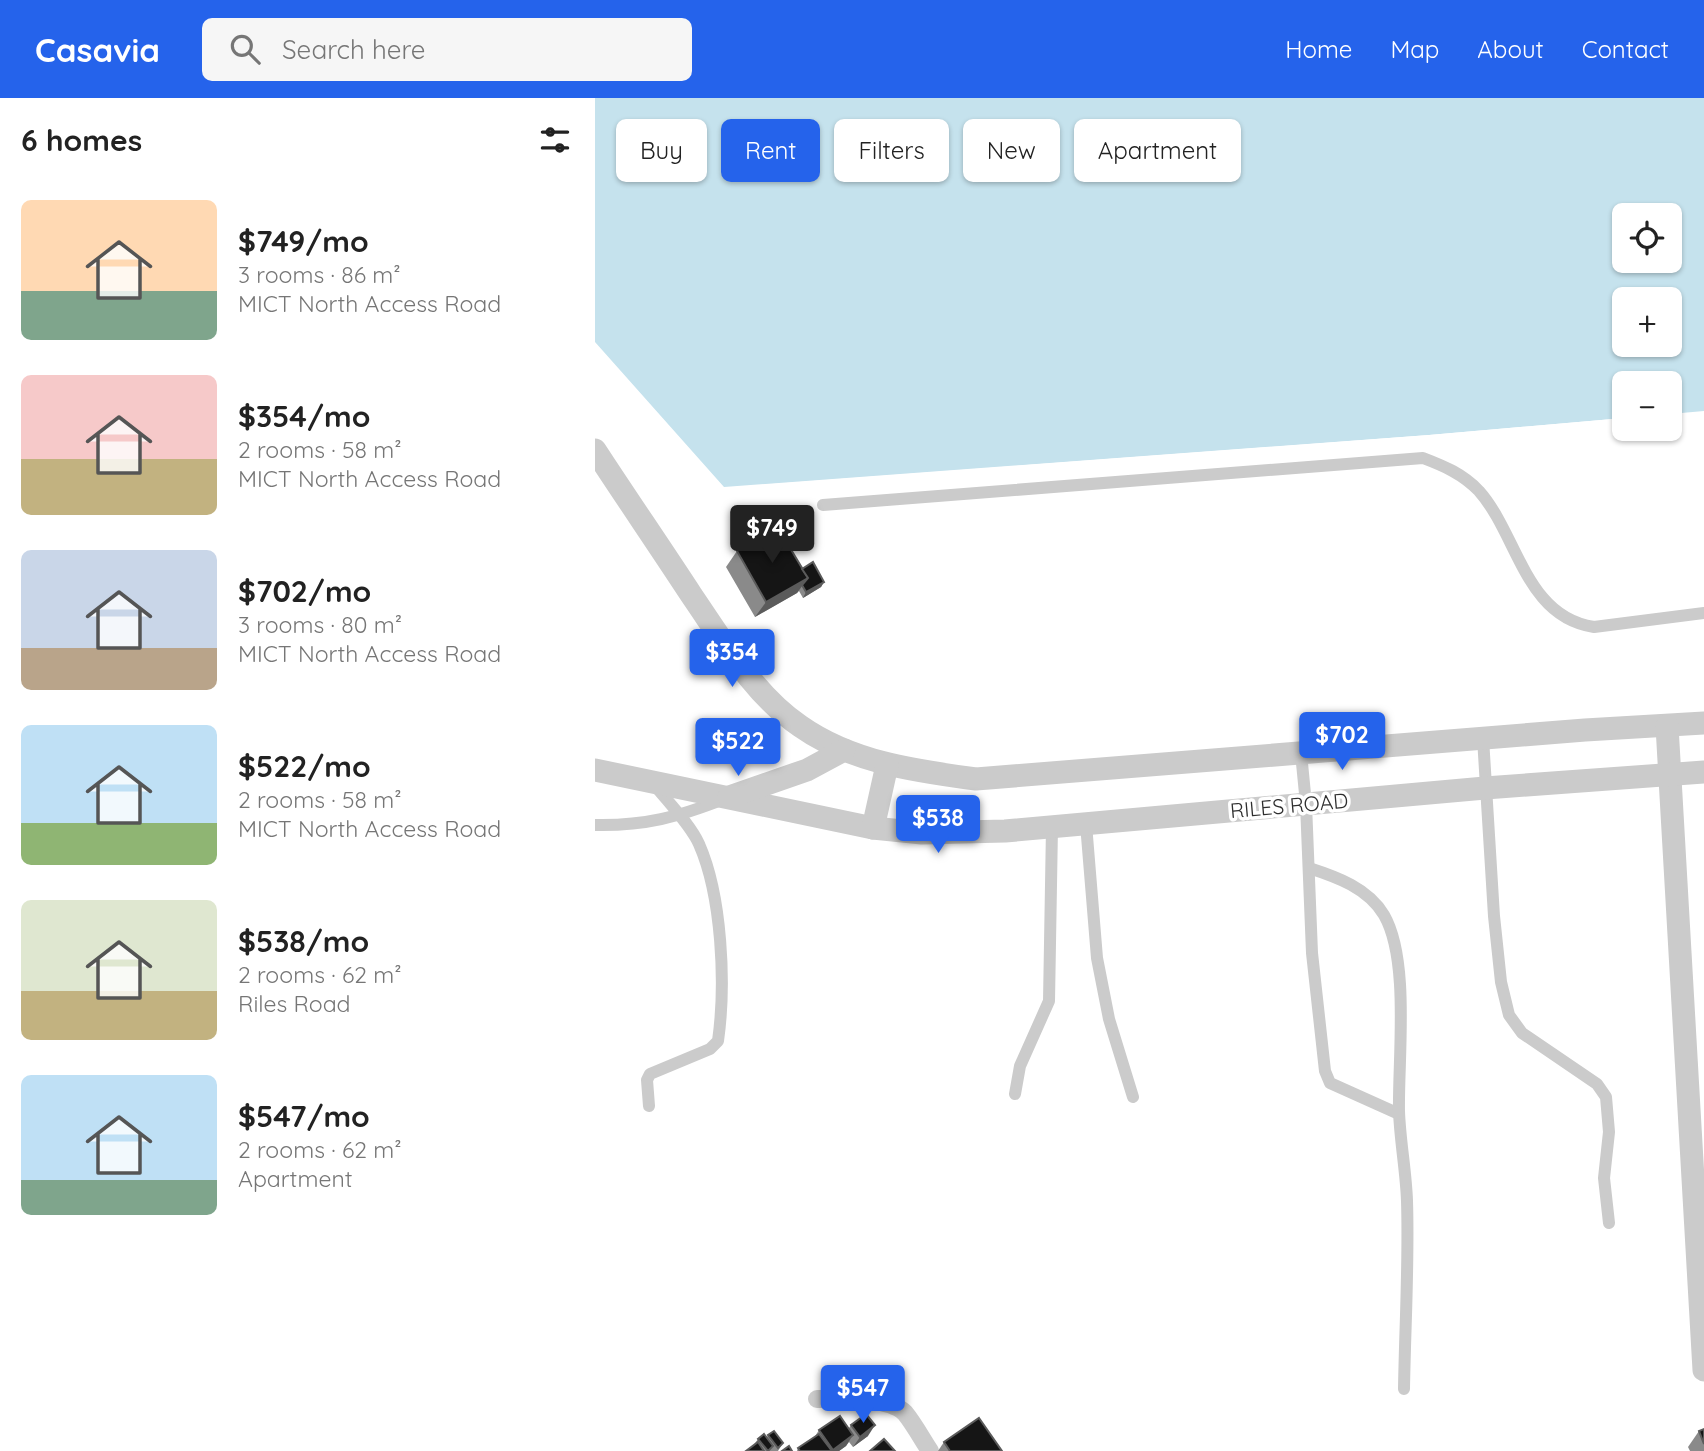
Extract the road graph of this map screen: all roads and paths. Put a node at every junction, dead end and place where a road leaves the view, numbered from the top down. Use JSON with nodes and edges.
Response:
{"nodes":[{"id":1,"x":595,"y":450,"type":"edge"},
{"id":2,"x":823,"y":505,"type":"dead end"},
{"id":3,"x":1704,"y":613,"type":"edge"},
{"id":4,"x":1704,"y":723,"type":"edge"},
{"id":5,"x":1667,"y":726,"type":"junction"},
{"id":6,"x":1483,"y":738,"type":"junction"},
{"id":7,"x":844,"y":750,"type":"junction"},
{"id":8,"x":1301,"y":753,"type":"junction"},
{"id":9,"x":887,"y":765,"type":"junction"},
{"id":10,"x":595,"y":770,"type":"edge"},
{"id":11,"x":1704,"y":772,"type":"edge"},
{"id":12,"x":1669,"y":774,"type":"junction"},
{"id":13,"x":653,"y":783,"type":"junction"},
{"id":14,"x":1485,"y":788,"type":"junction"},
{"id":15,"x":726,"y":798,"type":"junction"},
{"id":16,"x":1306,"y":804,"type":"junction"},
{"id":17,"x":679,"y":817,"type":"junction"},
{"id":18,"x":1086,"y":824,"type":"junction"},
{"id":19,"x":595,"y":825,"type":"edge"},
{"id":20,"x":1052,"y":827,"type":"junction"},
{"id":21,"x":873,"y":828,"type":"junction"},
{"id":22,"x":1309,"y":868,"type":"junction"},
{"id":23,"x":1015,"y":1094,"type":"dead end"},
{"id":24,"x":1133,"y":1097,"type":"dead end"},
{"id":25,"x":649,"y":1107,"type":"dead end"},
{"id":26,"x":1399,"y":1114,"type":"junction"},
{"id":27,"x":1609,"y":1223,"type":"dead end"},
{"id":28,"x":1704,"y":1370,"type":"edge"},
{"id":29,"x":1404,"y":1388,"type":"dead end"},
{"id":30,"x":817,"y":1399,"type":"dead end"},
{"id":31,"x":930,"y":1451,"type":"edge"}],
"edges":[{"from":1,"to":7,"type":"street"},
{"from":2,"to":3,"type":"lane"},
{"from":4,"to":5,"type":"street"},
{"from":5,"to":6,"type":"street"},
{"from":5,"to":12,"type":"street"},
{"from":6,"to":8,"type":"street"},
{"from":6,"to":14,"type":"lane"},
{"from":7,"to":9,"type":"street"},
{"from":7,"to":15,"type":"street"},
{"from":8,"to":9,"type":"street"},
{"from":8,"to":16,"type":"lane"},
{"from":9,"to":21,"type":"street"},
{"from":10,"to":13,"type":"street","name":"RILES ROAD"},
{"from":11,"to":12,"type":"street","name":"RILES ROAD"},
{"from":12,"to":14,"type":"street","name":"RILES ROAD"},
{"from":12,"to":28,"type":"street"},
{"from":13,"to":15,"type":"street","name":"RILES ROAD"},
{"from":13,"to":17,"type":"lane"},
{"from":14,"to":16,"type":"street","name":"RILES ROAD"},
{"from":14,"to":27,"type":"lane"},
{"from":15,"to":17,"type":"lane"},
{"from":15,"to":21,"type":"street","name":"RILES ROAD"},
{"from":16,"to":18,"type":"street","name":"RILES ROAD"},
{"from":16,"to":22,"type":"lane"},
{"from":17,"to":19,"type":"lane"},
{"from":17,"to":25,"type":"lane"},
{"from":18,"to":20,"type":"street","name":"RILES ROAD"},
{"from":18,"to":24,"type":"lane"},
{"from":20,"to":21,"type":"street","name":"RILES ROAD"},
{"from":20,"to":23,"type":"lane"},
{"from":22,"to":26,"type":"lane"},
{"from":22,"to":26,"type":"lane"},
{"from":26,"to":29,"type":"lane"},
{"from":30,"to":31,"type":"street"}]}
